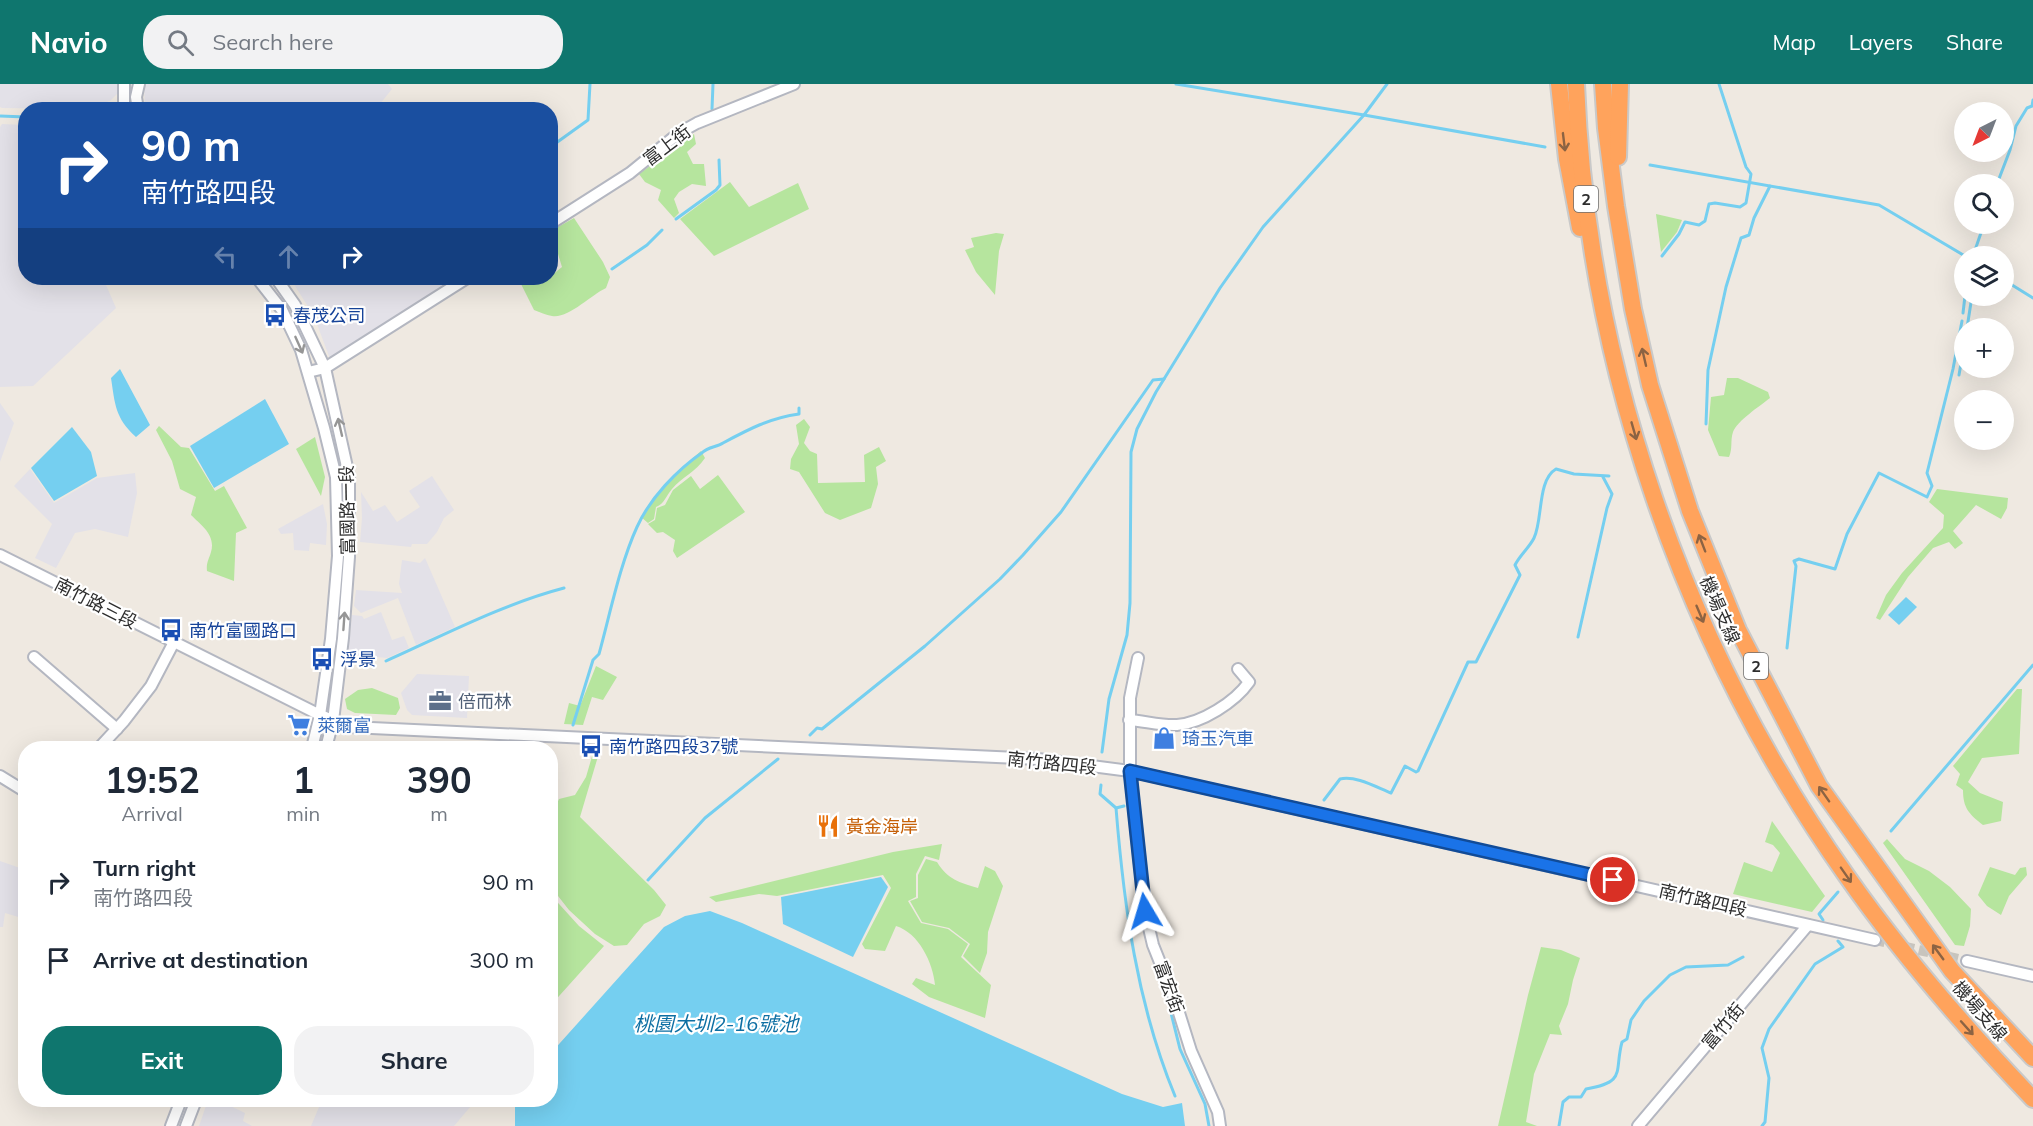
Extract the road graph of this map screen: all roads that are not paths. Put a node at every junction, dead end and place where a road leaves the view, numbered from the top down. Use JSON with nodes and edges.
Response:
{"nodes":[{"id":1,"x":124,"y":84,"type":"edge"},
{"id":2,"x":139,"y":84,"type":"edge"},
{"id":3,"x":794,"y":84,"type":"edge"},
{"id":4,"x":1559,"y":84,"type":"edge"},
{"id":5,"x":1576,"y":84,"type":"edge"},
{"id":6,"x":1603,"y":84,"type":"edge"},
{"id":7,"x":1620,"y":84,"type":"edge"},
{"id":8,"x":124,"y":102,"type":"edge"},
{"id":9,"x":137,"y":102,"type":"edge"},
{"id":10,"x":1616,"y":206,"type":"junction"},
{"id":11,"x":558,"y":219,"type":"edge"},
{"id":12,"x":262,"y":285,"type":"edge"},
{"id":13,"x":281,"y":285,"type":"edge"},
{"id":14,"x":456,"y":285,"type":"edge"},
{"id":15,"x":1604,"y":313,"type":"junction"},
{"id":16,"x":326,"y":368,"type":"junction"},
{"id":17,"x":308,"y":372,"type":"junction"},
{"id":18,"x":0,"y":555,"type":"edge"},
{"id":19,"x":174,"y":642,"type":"junction"},
{"id":20,"x":34,"y":657,"type":"dead end"},
{"id":21,"x":1138,"y":658,"type":"dead end"},
{"id":22,"x":1238,"y":669,"type":"dead end"},
{"id":23,"x":320,"y":715,"type":"junction"},
{"id":24,"x":333,"y":720,"type":"junction"},
{"id":25,"x":1129,"y":720,"type":"junction"},
{"id":26,"x":117,"y":729,"type":"junction"},
{"id":27,"x":106,"y":741,"type":"edge"},
{"id":28,"x":314,"y":741,"type":"edge"},
{"id":29,"x":328,"y":741,"type":"edge"},
{"id":30,"x":1130,"y":771,"type":"junction"},
{"id":31,"x":0,"y":776,"type":"edge"},
{"id":32,"x":18,"y":787,"type":"edge"},
{"id":33,"x":1808,"y":925,"type":"junction"},
{"id":34,"x":1875,"y":940,"type":"tunnel mouth"},
{"id":35,"x":1967,"y":961,"type":"tunnel mouth"},
{"id":36,"x":2033,"y":976,"type":"edge"},
{"id":37,"x":2033,"y":1058,"type":"edge"},
{"id":38,"x":2033,"y":1099,"type":"edge"},
{"id":39,"x":178,"y":1107,"type":"edge"},
{"id":40,"x":193,"y":1107,"type":"edge"},
{"id":41,"x":171,"y":1126,"type":"edge"},
{"id":42,"x":186,"y":1126,"type":"edge"},
{"id":43,"x":1220,"y":1126,"type":"edge"},
{"id":44,"x":1638,"y":1126,"type":"edge"}],
"edges":[{"from":1,"to":8,"type":"street"},
{"from":2,"to":9,"type":"street"},
{"from":3,"to":11,"type":"street","name":"富上街"},
{"from":4,"to":15,"type":"highway","one_way":true},
{"from":5,"to":15,"type":"highway","name":"機場支線","number":"2"},
{"from":6,"to":10,"type":"highway","name":"機場支線","number":"2"},
{"from":7,"to":10,"type":"highway"},
{"from":37,"to":10,"type":"highway","name":"機場支線","number":"2","one_way":true},
{"from":12,"to":17,"type":"street","name":"富國路一段","one_way":true},
{"from":13,"to":16,"type":"street","name":"富國路一段"},
{"from":14,"to":16,"type":"street"},
{"from":15,"to":38,"type":"highway","name":"機場支線","number":"2","one_way":true},
{"from":16,"to":17,"type":"street"},
{"from":24,"to":16,"type":"street","name":"富國路一段","one_way":true},
{"from":17,"to":23,"type":"street","name":"富國路一段"},
{"from":18,"to":19,"type":"street","name":"南竹路三段"},
{"from":19,"to":23,"type":"street","name":"南竹路三段"},
{"from":19,"to":26,"type":"street"},
{"from":20,"to":26,"type":"street"},
{"from":21,"to":25,"type":"street","name":"富宏街"},
{"from":22,"to":25,"type":"street"},
{"from":23,"to":24,"type":"street","name":"南竹路四段"},
{"from":23,"to":28,"type":"street","name":"富國路一段"},
{"from":24,"to":29,"type":"street","name":"富國路一段"},
{"from":24,"to":30,"type":"street","name":"南竹路四段"},
{"from":25,"to":30,"type":"street","name":"富宏街"},
{"from":26,"to":27,"type":"street"},
{"from":30,"to":33,"type":"street","name":"南竹路四段"},
{"from":30,"to":43,"type":"street","name":"富宏街"},
{"from":31,"to":32,"type":"street"},
{"from":33,"to":34,"type":"street","name":"南竹路四段"},
{"from":33,"to":44,"type":"street","name":"富竹街"},
{"from":35,"to":36,"type":"street"},
{"from":39,"to":41,"type":"street"},
{"from":40,"to":42,"type":"street"}]}
